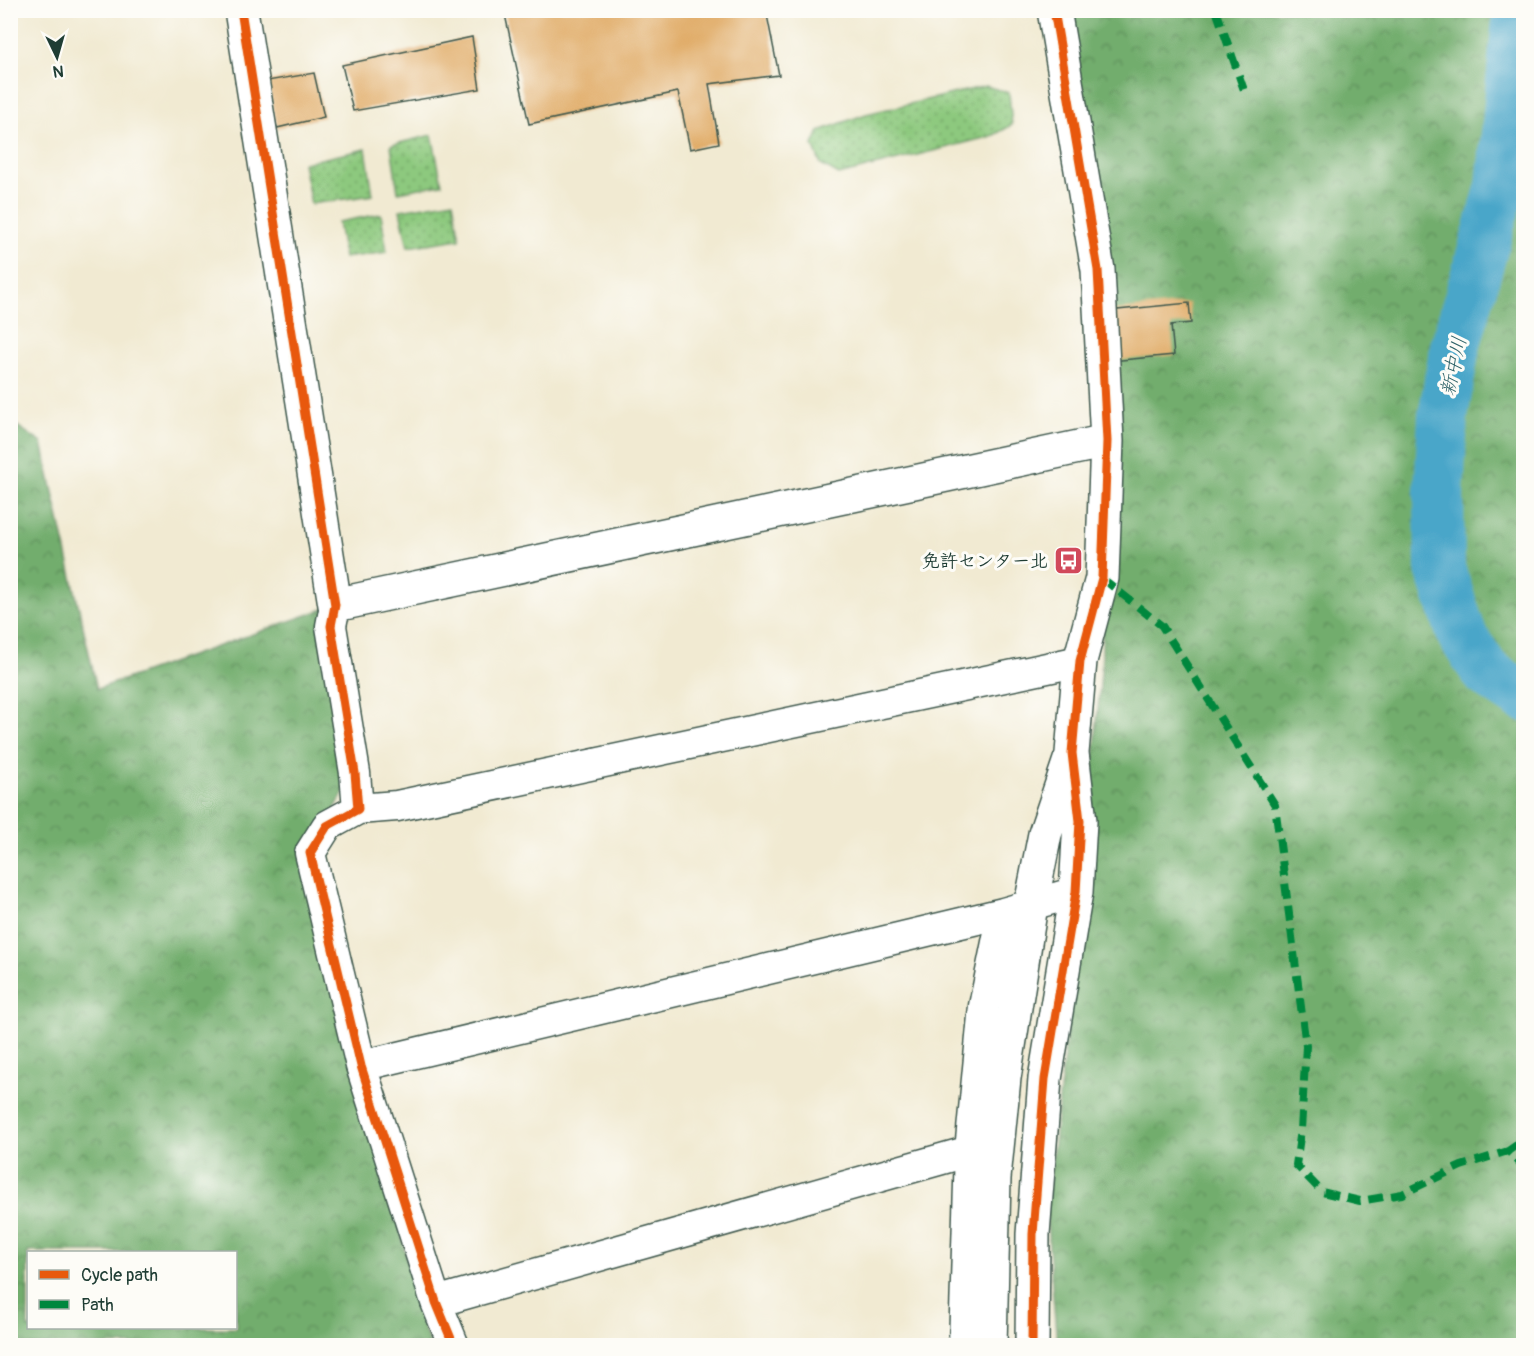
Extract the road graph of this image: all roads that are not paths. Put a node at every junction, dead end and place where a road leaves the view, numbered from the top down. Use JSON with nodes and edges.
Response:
{"nodes":[{"id":1,"x":241,"y":10,"type":"edge"},
{"id":2,"x":1054,"y":10,"type":"edge"},
{"id":3,"x":1107,"y":441,"type":"junction"},
{"id":4,"x":335,"y":605,"type":"junction"},
{"id":5,"x":1080,"y":661,"type":"junction"},
{"id":6,"x":1072,"y":753,"type":"junction"},
{"id":7,"x":358,"y":809,"type":"junction"},
{"id":8,"x":1076,"y":892,"type":"junction"},
{"id":9,"x":1017,"y":909,"type":"junction"},
{"id":10,"x":361,"y":1066,"type":"junction"},
{"id":11,"x":970,"y":1151,"type":"junction"},
{"id":12,"x":436,"y":1302,"type":"junction"},
{"id":13,"x":454,"y":1346,"type":"edge"},
{"id":14,"x":964,"y":1346,"type":"edge"},
{"id":15,"x":990,"y":1346,"type":"edge"},
{"id":16,"x":1032,"y":1346,"type":"edge"}],
"edges":[{"from":1,"to":4,"type":"street"},
{"from":2,"to":3,"type":"street"},
{"from":3,"to":4,"type":"street"},
{"from":3,"to":5,"type":"street"},
{"from":4,"to":7,"type":"street"},
{"from":5,"to":6,"type":"street"},
{"from":5,"to":7,"type":"street"},
{"from":6,"to":8,"type":"street"},
{"from":6,"to":9,"type":"street"},
{"from":7,"to":10,"type":"street"},
{"from":8,"to":9,"type":"street"},
{"from":8,"to":16,"type":"street"},
{"from":9,"to":10,"type":"street"},
{"from":9,"to":11,"type":"street"},
{"from":9,"to":15,"type":"street"},
{"from":10,"to":12,"type":"street"},
{"from":11,"to":12,"type":"street"},
{"from":11,"to":14,"type":"street"},
{"from":12,"to":13,"type":"street"}]}
